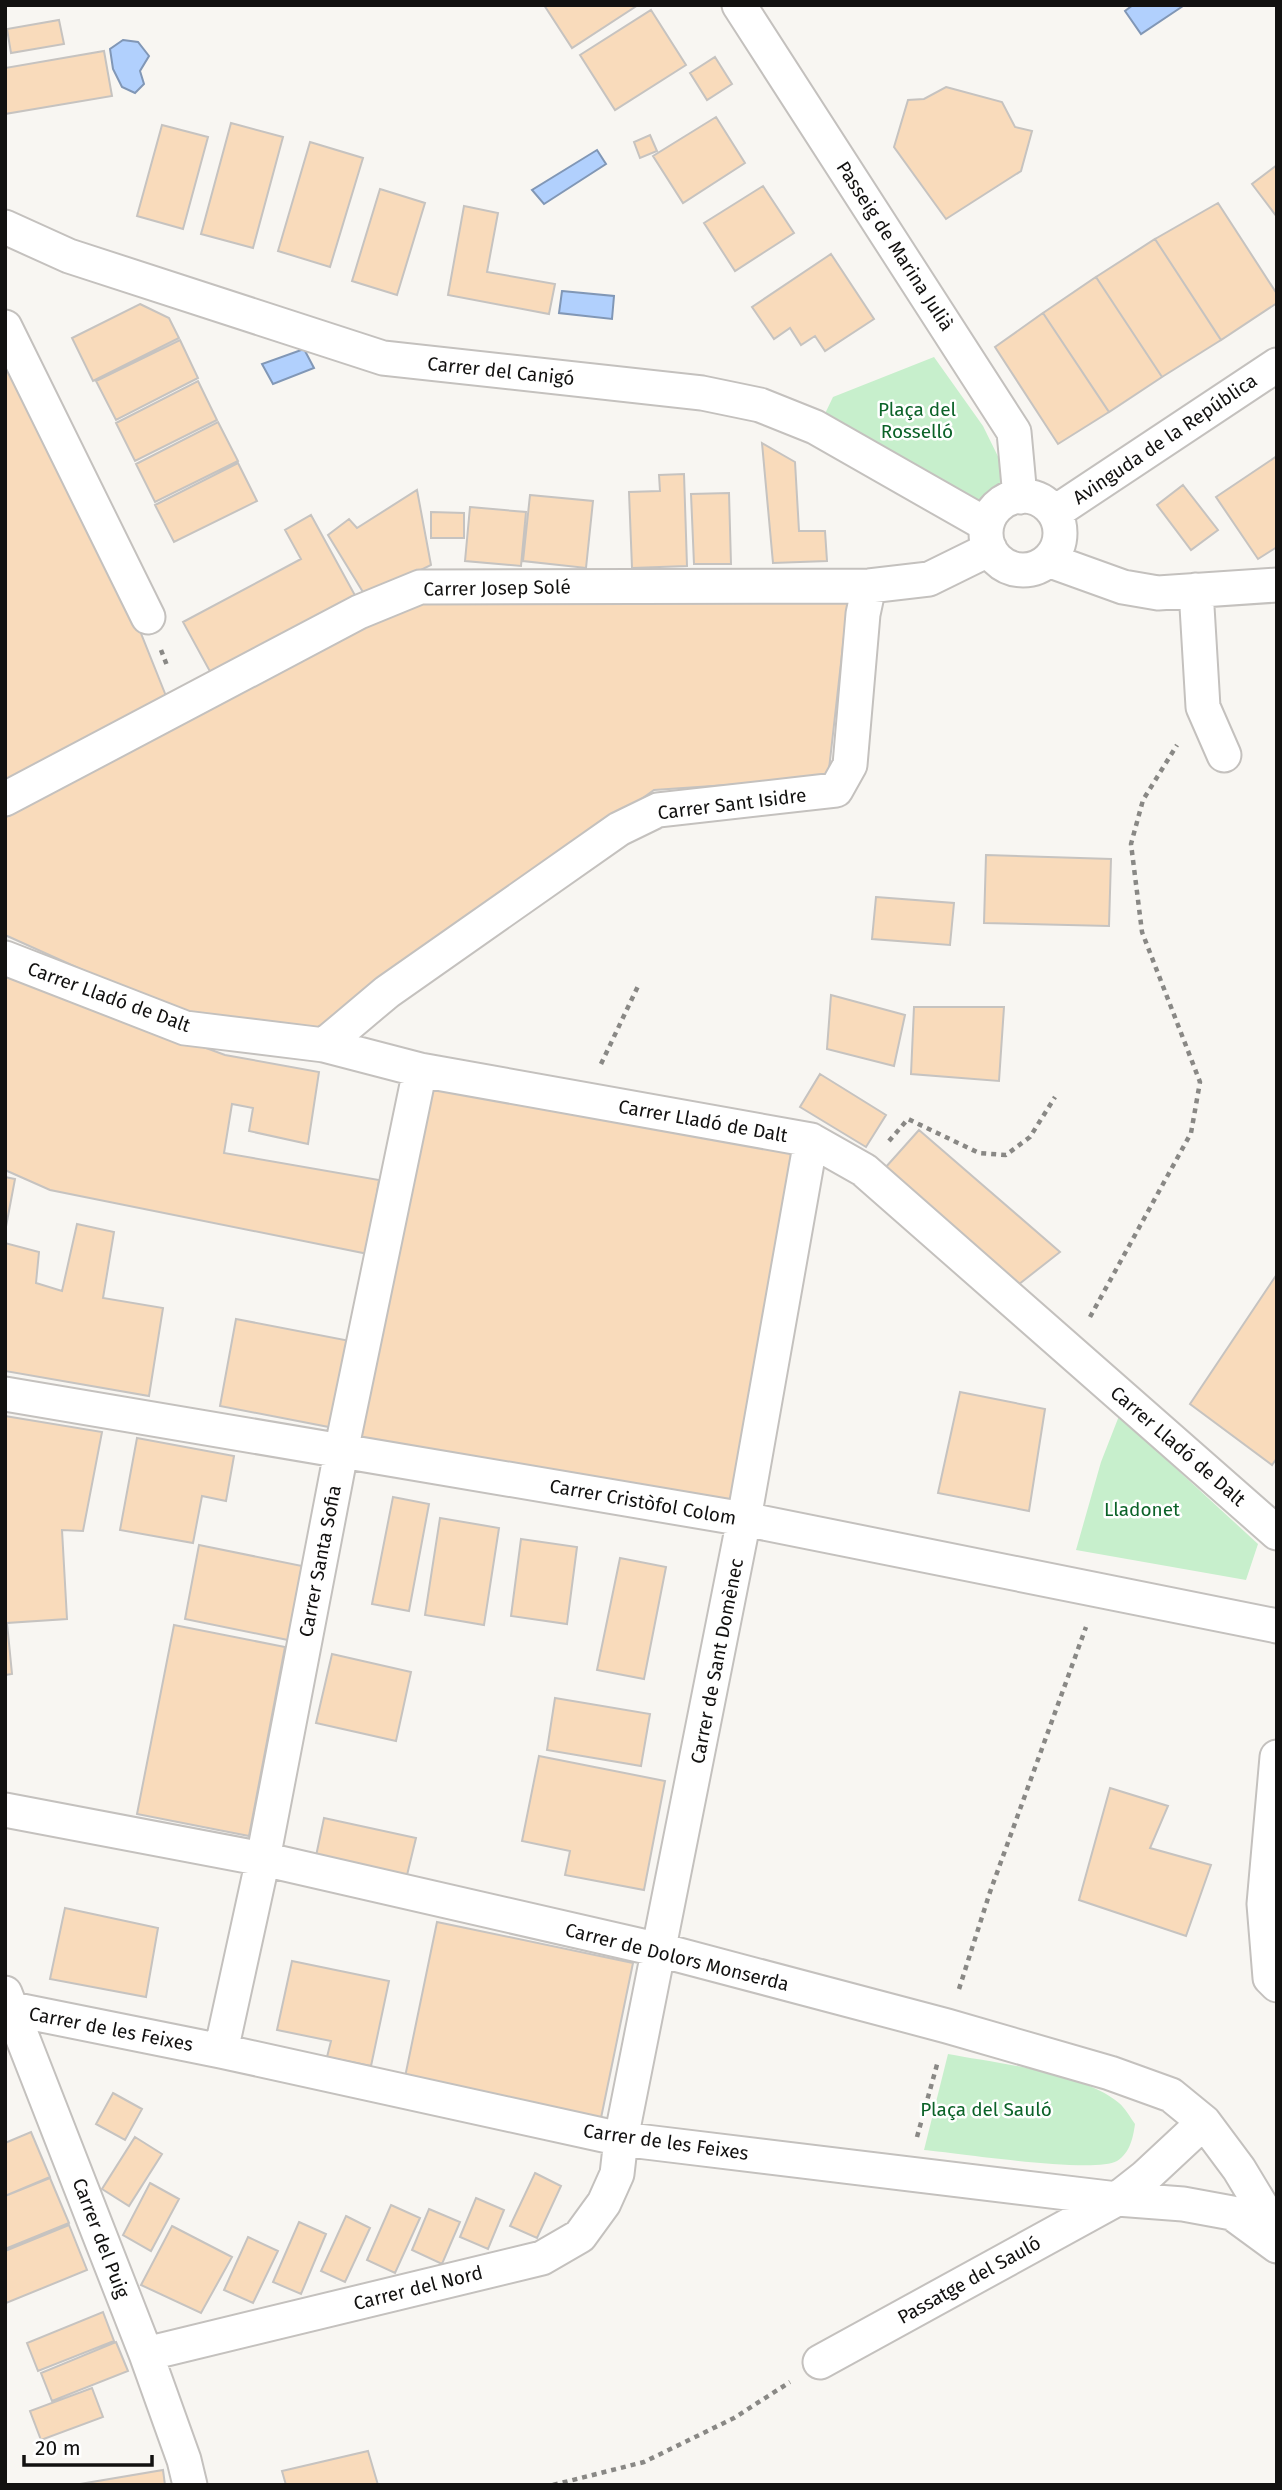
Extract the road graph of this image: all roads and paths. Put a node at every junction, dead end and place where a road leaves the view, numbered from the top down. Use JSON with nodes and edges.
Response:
{"nodes":[{"id":1,"x":739,"y":5,"type":"edge"},
{"id":2,"x":5,"y":227,"type":"edge"},
{"id":3,"x":5,"y":327,"type":"edge"},
{"id":4,"x":1277,"y":365,"type":"edge"},
{"id":5,"x":1020,"y":497,"type":"junction"},
{"id":6,"x":1054,"y":513,"type":"junction"},
{"id":7,"x":989,"y":537,"type":"junction"},
{"id":8,"x":1048,"y":560,"type":"junction"},
{"id":9,"x":1277,"y":585,"type":"edge"},
{"id":10,"x":869,"y":586,"type":"junction"},
{"id":11,"x":1196,"y":590,"type":"junction"},
{"id":12,"x":148,"y":617,"type":"joint"},
{"id":13,"x":184,"y":707,"type":"junction"},
{"id":14,"x":1203,"y":707,"type":"junction"},
{"id":15,"x":1224,"y":755,"type":"dead end"},
{"id":16,"x":6,"y":797,"type":"edge"},
{"id":17,"x":5,"y":958,"type":"edge"},
{"id":18,"x":639,"y":985,"type":"dead end"},
{"id":19,"x":324,"y":1045,"type":"junction"},
{"id":20,"x":420,"y":1070,"type":"junction"},
{"id":21,"x":1055,"y":1097,"type":"dead end"},
{"id":22,"x":585,"y":1100,"type":"junction"},
{"id":23,"x":908,"y":1119,"type":"dead end"},
{"id":24,"x":811,"y":1140,"type":"junction"},
{"id":25,"x":1069,"y":1350,"type":"junction"},
{"id":26,"x":5,"y":1394,"type":"edge"},
{"id":27,"x":342,"y":1451,"type":"junction"},
{"id":28,"x":744,"y":1519,"type":"junction"},
{"id":29,"x":1277,"y":1533,"type":"edge"},
{"id":30,"x":1100,"y":1590,"type":"junction"},
{"id":31,"x":1277,"y":1626,"type":"edge"},
{"id":32,"x":1277,"y":1757,"type":"edge"},
{"id":33,"x":5,"y":1810,"type":"edge"},
{"id":34,"x":263,"y":1859,"type":"junction"},
{"id":35,"x":660,"y":1950,"type":"junction"},
{"id":36,"x":1277,"y":1985,"type":"edge"},
{"id":37,"x":8,"y":2005,"type":"edge"},
{"id":38,"x":947,"y":2026,"type":"junction"},
{"id":39,"x":220,"y":2051,"type":"junction"},
{"id":40,"x":1203,"y":2122,"type":"junction"},
{"id":41,"x":621,"y":2139,"type":"junction"},
{"id":42,"x":907,"y":2173,"type":"junction"},
{"id":43,"x":1117,"y":2199,"type":"junction"},
{"id":44,"x":1277,"y":2232,"type":"edge"},
{"id":45,"x":1277,"y":2246,"type":"edge"},
{"id":46,"x":146,"y":2354,"type":"junction"},
{"id":47,"x":820,"y":2362,"type":"joint"},
{"id":48,"x":190,"y":2485,"type":"edge"},
{"id":49,"x":553,"y":2485,"type":"edge"}],
"edges":[{"from":1,"to":5,"type":"street","name":"Passeig de Marina Julià"},
{"from":2,"to":7,"type":"street","name":"Carrer del Canigó"},
{"from":3,"to":12,"type":"street"},
{"from":4,"to":6,"type":"street","name":"Avinguda de la República"},
{"from":5,"to":6,"type":"street"},
{"from":5,"to":7,"type":"street"},
{"from":6,"to":8,"type":"street"},
{"from":7,"to":8,"type":"street"},
{"from":7,"to":10,"type":"street","name":"Carrer Josep Solé"},
{"from":8,"to":11,"type":"street"},
{"from":9,"to":11,"type":"street"},
{"from":10,"to":13,"type":"street","name":"Carrer Josep Solé"},
{"from":10,"to":19,"type":"street","name":"Carrer Sant Isidre"},
{"from":11,"to":14,"type":"street"},
{"from":12,"to":13,"type":"path"},
{"from":13,"to":16,"type":"street","name":"Carrer Josep Solé"},
{"from":14,"to":15,"type":"street"},
{"from":14,"to":25,"type":"path"},
{"from":17,"to":19,"type":"street","name":"Carrer Lladó de Dalt"},
{"from":18,"to":22,"type":"path"},
{"from":19,"to":20,"type":"street","name":"Carrer Lladó de Dalt"},
{"from":20,"to":22,"type":"street","name":"Carrer Lladó de Dalt"},
{"from":20,"to":27,"type":"street","name":"Carrer Santa Sofia"},
{"from":21,"to":23,"type":"path"},
{"from":22,"to":24,"type":"street","name":"Carrer Lladó de Dalt"},
{"from":24,"to":25,"type":"street","name":"Carrer Lladó de Dalt"},
{"from":24,"to":28,"type":"street","name":"Carrer de Sant Domènec"},
{"from":25,"to":29,"type":"street","name":"Carrer Lladó de Dalt"},
{"from":26,"to":27,"type":"street","name":"Carrer Cristòfol Colom"},
{"from":27,"to":28,"type":"street","name":"Carrer Cristòfol Colom"},
{"from":27,"to":34,"type":"street","name":"Carrer Santa Sofia"},
{"from":28,"to":30,"type":"street","name":"Carrer Cristòfol Colom"},
{"from":28,"to":35,"type":"street","name":"Carrer de Sant Domènec"},
{"from":30,"to":31,"type":"street","name":"Carrer Cristòfol Colom"},
{"from":30,"to":38,"type":"path"},
{"from":32,"to":36,"type":"street"},
{"from":33,"to":34,"type":"street","name":"Carrer de Dolors Monserda"},
{"from":34,"to":35,"type":"street","name":"Carrer de Dolors Monserda"},
{"from":34,"to":39,"type":"street","name":"Carrer Santa Sofia"},
{"from":35,"to":38,"type":"street","name":"Carrer de Dolors Monserda"},
{"from":35,"to":41,"type":"street","name":"Carrer de Sant Domènec"},
{"from":37,"to":39,"type":"street","name":"Carrer de les Feixes"},
{"from":37,"to":46,"type":"street","name":"Carrer del Puig"},
{"from":38,"to":40,"type":"street","name":"Carrer de Dolors Monserda"},
{"from":38,"to":42,"type":"path"},
{"from":39,"to":41,"type":"street","name":"Carrer de les Feixes"},
{"from":40,"to":43,"type":"street"},
{"from":40,"to":44,"type":"street","name":"Carrer de Dolors Monserda"},
{"from":41,"to":42,"type":"street","name":"Carrer de les Feixes"},
{"from":41,"to":46,"type":"street","name":"Carrer del Nord"},
{"from":42,"to":43,"type":"street","name":"Carrer de les Feixes"},
{"from":43,"to":45,"type":"street","name":"Carrer de les Feixes"},
{"from":43,"to":47,"type":"street","name":"Passatge del Sauló"},
{"from":46,"to":48,"type":"street","name":"Carrer del Puig"},
{"from":47,"to":49,"type":"path"}]}
